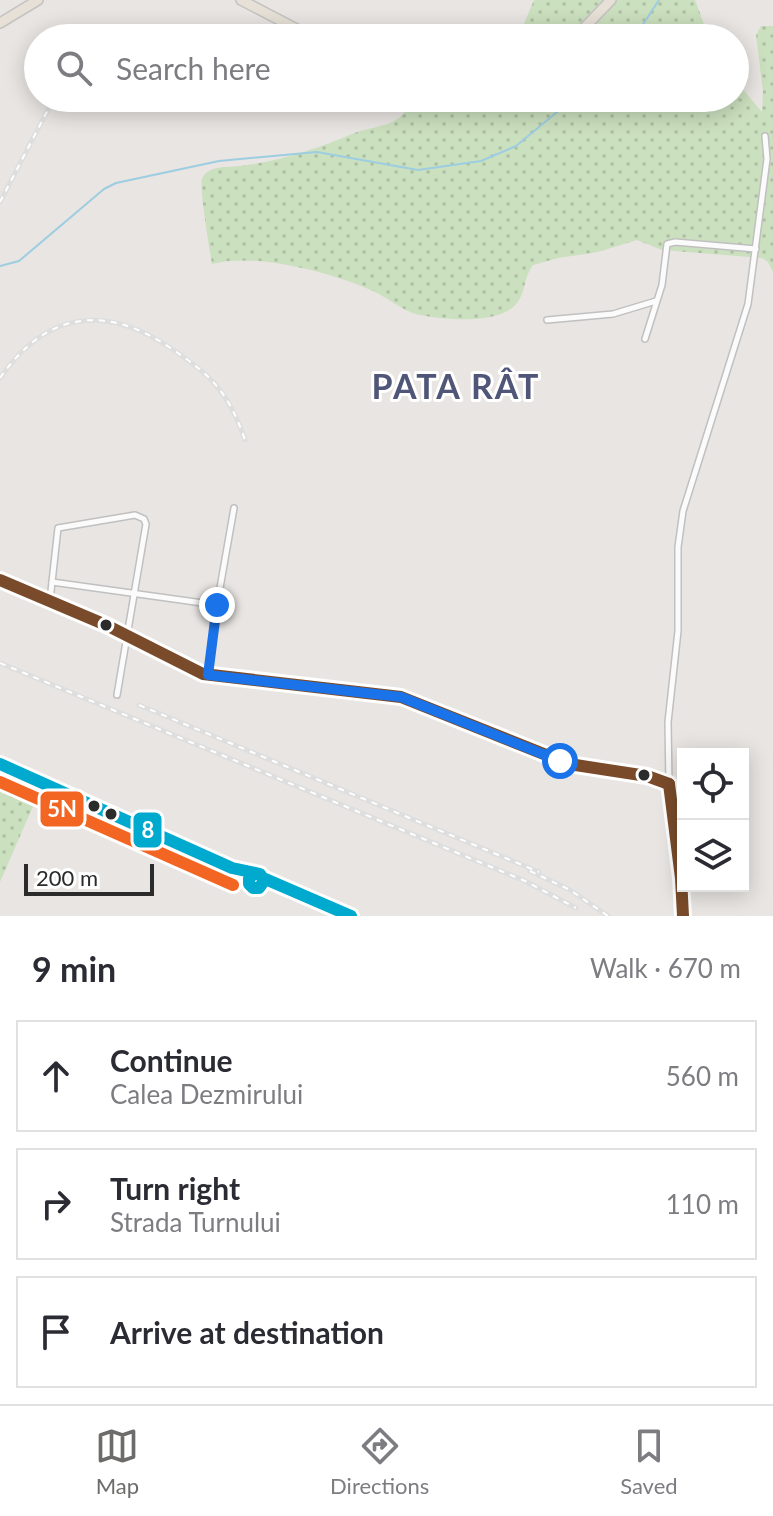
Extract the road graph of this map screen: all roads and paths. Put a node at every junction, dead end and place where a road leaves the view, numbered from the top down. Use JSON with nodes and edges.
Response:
{"nodes":[{"id":1,"x":38,"y":0,"type":"edge"},
{"id":2,"x":241,"y":0,"type":"edge"},
{"id":3,"x":611,"y":2,"type":"edge"},
{"id":4,"x":0,"y":23,"type":"edge"},
{"id":5,"x":287,"y":24,"type":"edge"},
{"id":6,"x":586,"y":24,"type":"edge"},
{"id":7,"x":765,"y":136,"type":"dead end"},
{"id":8,"x":756,"y":249,"type":"junction"},
{"id":9,"x":657,"y":300,"type":"junction"},
{"id":10,"x":547,"y":320,"type":"dead end"},
{"id":11,"x":645,"y":339,"type":"dead end"},
{"id":12,"x":234,"y":508,"type":"dead end"},
{"id":13,"x":0,"y":580,"type":"edge"},
{"id":14,"x":52,"y":582,"type":"junction"},
{"id":15,"x":134,"y":594,"type":"junction"},
{"id":16,"x":50,"y":600,"type":"junction"},
{"id":17,"x":217,"y":605,"type":"junction"},
{"id":18,"x":127,"y":635,"type":"junction"},
{"id":19,"x":208,"y":675,"type":"junction"},
{"id":20,"x":117,"y":695,"type":"dead end"},
{"id":21,"x":0,"y":764,"type":"edge"},
{"id":22,"x":669,"y":784,"type":"junction"},
{"id":23,"x":251,"y":877,"type":"junction"},
{"id":24,"x":263,"y":882,"type":"junction"},
{"id":25,"x":351,"y":916,"type":"edge"},
{"id":26,"x":683,"y":916,"type":"edge"}],
"edges":[{"from":1,"to":4,"type":"highway"},
{"from":2,"to":5,"type":"highway"},
{"from":3,"to":6,"type":"highway"},
{"from":7,"to":8,"type":"street"},
{"from":8,"to":9,"type":"street"},
{"from":8,"to":22,"type":"street"},
{"from":9,"to":10,"type":"street"},
{"from":9,"to":11,"type":"street"},
{"from":12,"to":17,"type":"street"},
{"from":13,"to":16,"type":"main road"},
{"from":14,"to":15,"type":"street"},
{"from":14,"to":15,"type":"street"},
{"from":14,"to":16,"type":"street"},
{"from":15,"to":17,"type":"street"},
{"from":15,"to":18,"type":"street"},
{"from":16,"to":18,"type":"main road"},
{"from":17,"to":19,"type":"street"},
{"from":18,"to":19,"type":"main road"},
{"from":18,"to":20,"type":"street"},
{"from":19,"to":22,"type":"main road"},
{"from":21,"to":23,"type":"main road"},
{"from":22,"to":26,"type":"main road"},
{"from":23,"to":24,"type":"main road"},
{"from":23,"to":24,"type":"main road"},
{"from":24,"to":25,"type":"main road"}]}
